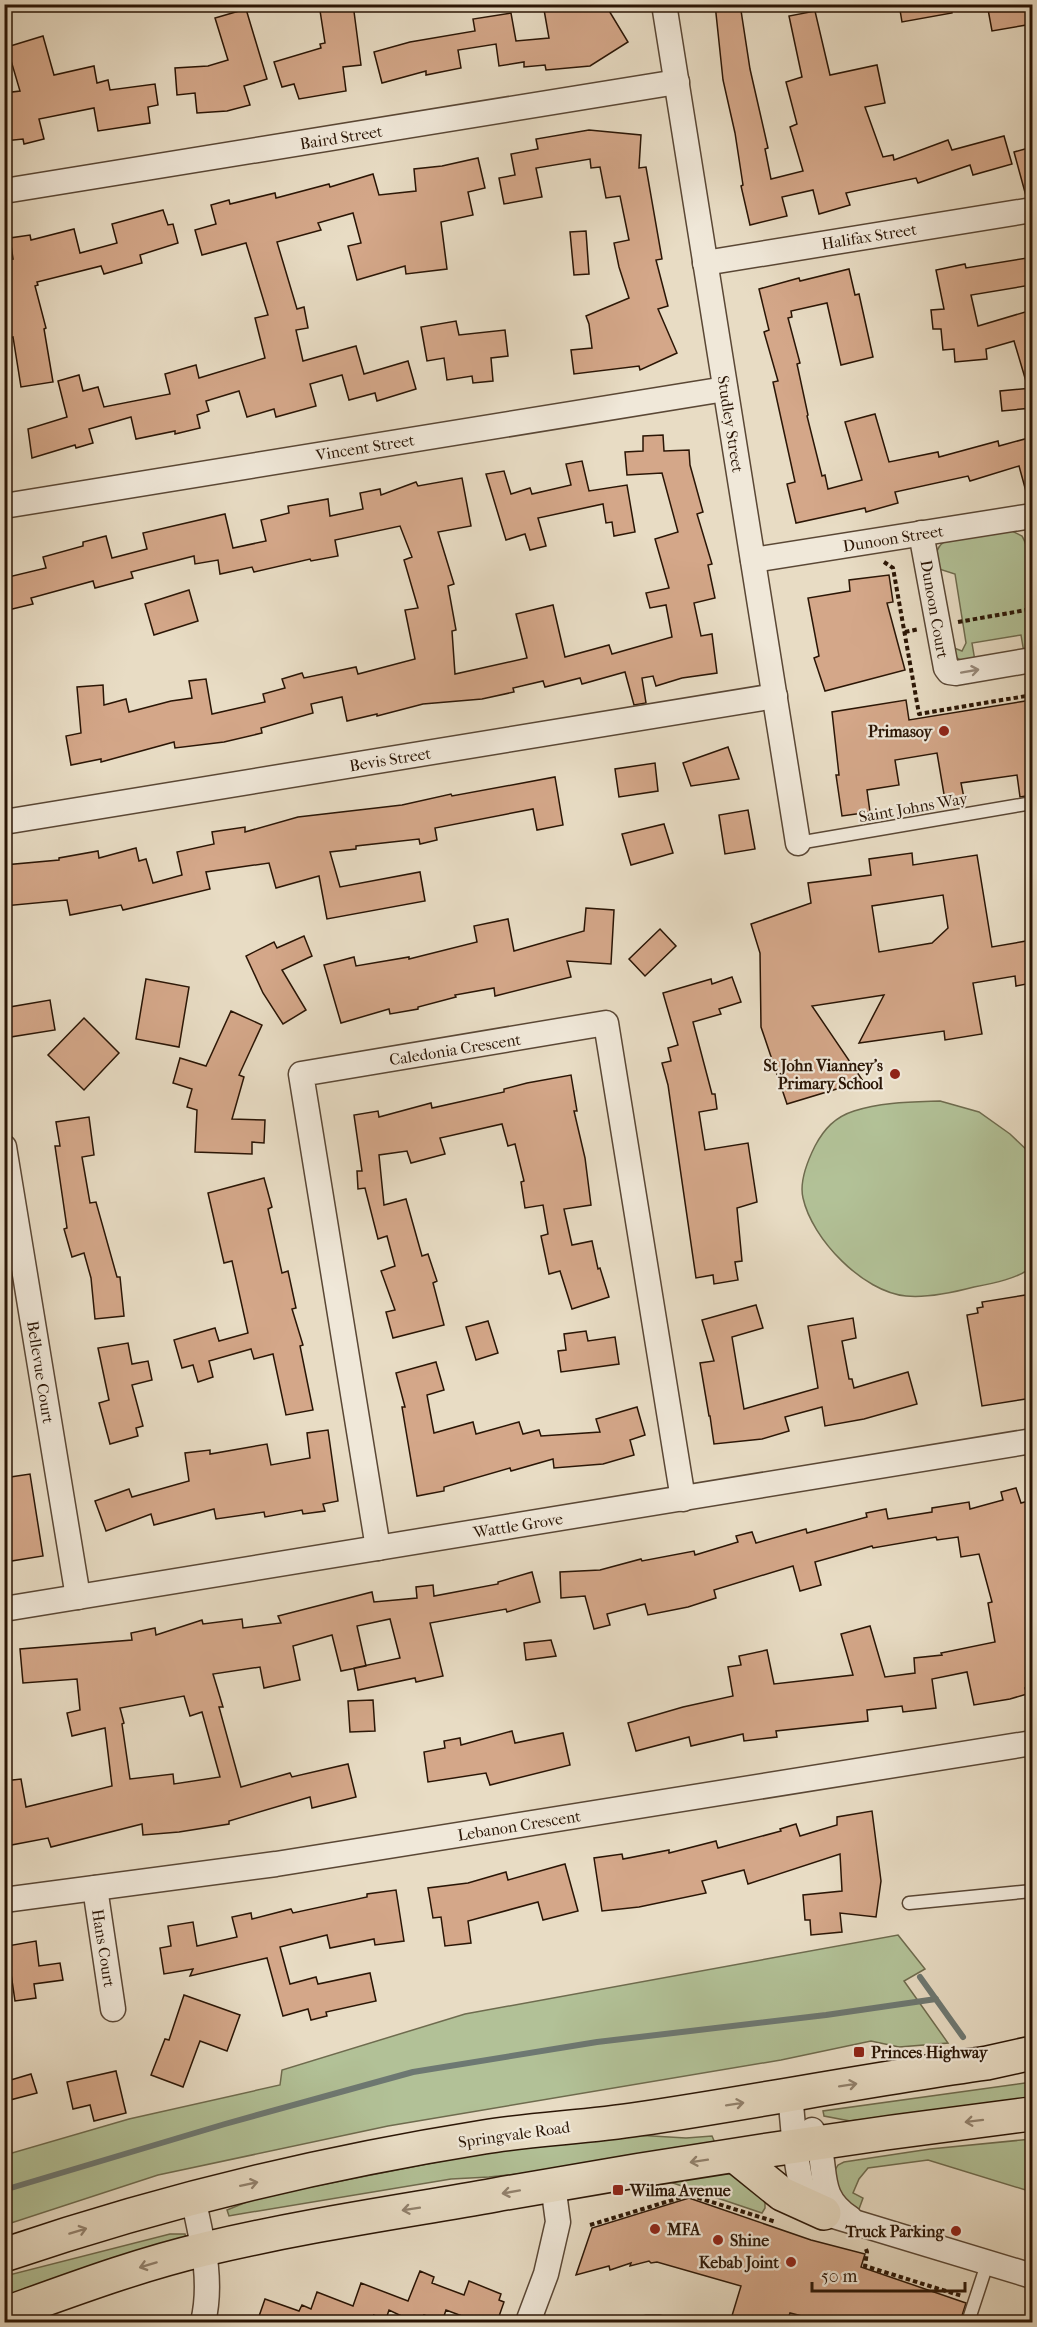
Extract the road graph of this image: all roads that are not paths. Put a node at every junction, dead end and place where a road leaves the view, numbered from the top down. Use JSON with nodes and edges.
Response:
{"nodes":[{"id":1,"x":664,"y":4,"type":"edge"},
{"id":2,"x":677,"y":82,"type":"junction"},
{"id":3,"x":4,"y":191,"type":"edge"},
{"id":4,"x":1032,"y":210,"type":"edge"},
{"id":5,"x":705,"y":263,"type":"junction"},
{"id":6,"x":725,"y":388,"type":"junction"},
{"id":7,"x":4,"y":506,"type":"edge"},
{"id":8,"x":1032,"y":517,"type":"edge"},
{"id":9,"x":921,"y":533,"type":"junction"},
{"id":10,"x":753,"y":560,"type":"junction"},
{"id":11,"x":1032,"y":660,"type":"edge"},
{"id":12,"x":775,"y":696,"type":"junction"},
{"id":13,"x":1032,"y":803,"type":"edge"},
{"id":14,"x":4,"y":822,"type":"edge"},
{"id":15,"x":798,"y":843,"type":"joint"},
{"id":16,"x":4,"y":1147,"type":"edge"},
{"id":17,"x":1032,"y":1441,"type":"edge"},
{"id":18,"x":683,"y":1499,"type":"junction"},
{"id":19,"x":378,"y":1548,"type":"junction"},
{"id":20,"x":78,"y":1597,"type":"junction"},
{"id":21,"x":4,"y":1609,"type":"edge"},
{"id":22,"x":1032,"y":1743,"type":"edge"},
{"id":23,"x":95,"y":1888,"type":"junction"},
{"id":24,"x":1032,"y":1891,"type":"edge"},
{"id":25,"x":4,"y":1900,"type":"edge"},
{"id":26,"x":909,"y":1903,"type":"dead end"},
{"id":27,"x":113,"y":2009,"type":"dead end"},
{"id":28,"x":1032,"y":2053,"type":"edge"},
{"id":29,"x":790,"y":2095,"type":"junction"},
{"id":30,"x":1032,"y":2114,"type":"edge"},
{"id":31,"x":808,"y":2144,"type":"junction"},
{"id":32,"x":735,"y":2156,"type":"junction"},
{"id":33,"x":553,"y":2185,"type":"junction"},
{"id":34,"x":193,"y":2198,"type":"junction"},
{"id":35,"x":839,"y":2216,"type":"junction"},
{"id":36,"x":204,"y":2249,"type":"junction"},
{"id":37,"x":4,"y":2254,"type":"edge"},
{"id":38,"x":988,"y":2261,"type":"junction"},
{"id":39,"x":1032,"y":2276,"type":"edge"},
{"id":40,"x":4,"y":2314,"type":"edge"},
{"id":41,"x":203,"y":2322,"type":"edge"},
{"id":42,"x":528,"y":2322,"type":"edge"},
{"id":43,"x":646,"y":2322,"type":"edge"},
{"id":44,"x":660,"y":2322,"type":"edge"},
{"id":45,"x":968,"y":2322,"type":"edge"}],
"edges":[{"from":1,"to":2,"type":"street","name":"Studley Street"},
{"from":2,"to":3,"type":"street","name":"Baird Street"},
{"from":2,"to":5,"type":"street","name":"Studley Street"},
{"from":4,"to":5,"type":"street","name":"Halifax Street"},
{"from":5,"to":6,"type":"street","name":"Studley Street"},
{"from":6,"to":7,"type":"street","name":"Vincent Street"},
{"from":6,"to":10,"type":"street","name":"Studley Street"},
{"from":8,"to":9,"type":"street","name":"Dunoon Street"},
{"from":9,"to":10,"type":"street","name":"Dunoon Street"},
{"from":9,"to":11,"type":"street","name":"Dunoon Court","one_way":true},
{"from":10,"to":12,"type":"street","name":"Studley Street"},
{"from":12,"to":14,"type":"street","name":"Bevis Street"},
{"from":12,"to":15,"type":"street","name":"Studley Street"},
{"from":13,"to":15,"type":"lane","name":"Saint Johns Way"},
{"from":16,"to":20,"type":"street","name":"Bellevue Court"},
{"from":17,"to":18,"type":"street","name":"Wattle Grove"},
{"from":18,"to":19,"type":"street","name":"Wattle Grove"},
{"from":18,"to":19,"type":"street","name":"Caledonia Crescent"},
{"from":19,"to":20,"type":"street","name":"Wattle Grove"},
{"from":20,"to":21,"type":"street","name":"Wattle Grove"},
{"from":22,"to":23,"type":"street","name":"Lebanon Crescent"},
{"from":23,"to":25,"type":"street","name":"Lebanon Crescent"},
{"from":23,"to":27,"type":"street","name":"Hans Court"},
{"from":24,"to":26,"type":"lane"},
{"from":29,"to":28,"type":"highway","name":"Springvale Road","one_way":true},
{"from":29,"to":31,"type":"street"},
{"from":34,"to":29,"type":"highway","name":"Springvale Road","one_way":true},
{"from":30,"to":31,"type":"highway","one_way":true},
{"from":31,"to":32,"type":"highway"},
{"from":31,"to":35,"type":"street"},
{"from":32,"to":33,"type":"highway","one_way":true},
{"from":32,"to":35,"type":"highway"},
{"from":33,"to":36,"type":"highway","one_way":true},
{"from":33,"to":42,"type":"street"},
{"from":34,"to":36,"type":"street"},
{"from":37,"to":34,"type":"highway","name":"Springvale Road","one_way":true},
{"from":35,"to":38,"type":"street"},
{"from":36,"to":40,"type":"highway","one_way":true},
{"from":36,"to":41,"type":"street"},
{"from":38,"to":39,"type":"street"},
{"from":38,"to":45,"type":"lane"},
{"from":43,"to":44,"type":"lane"}]}
